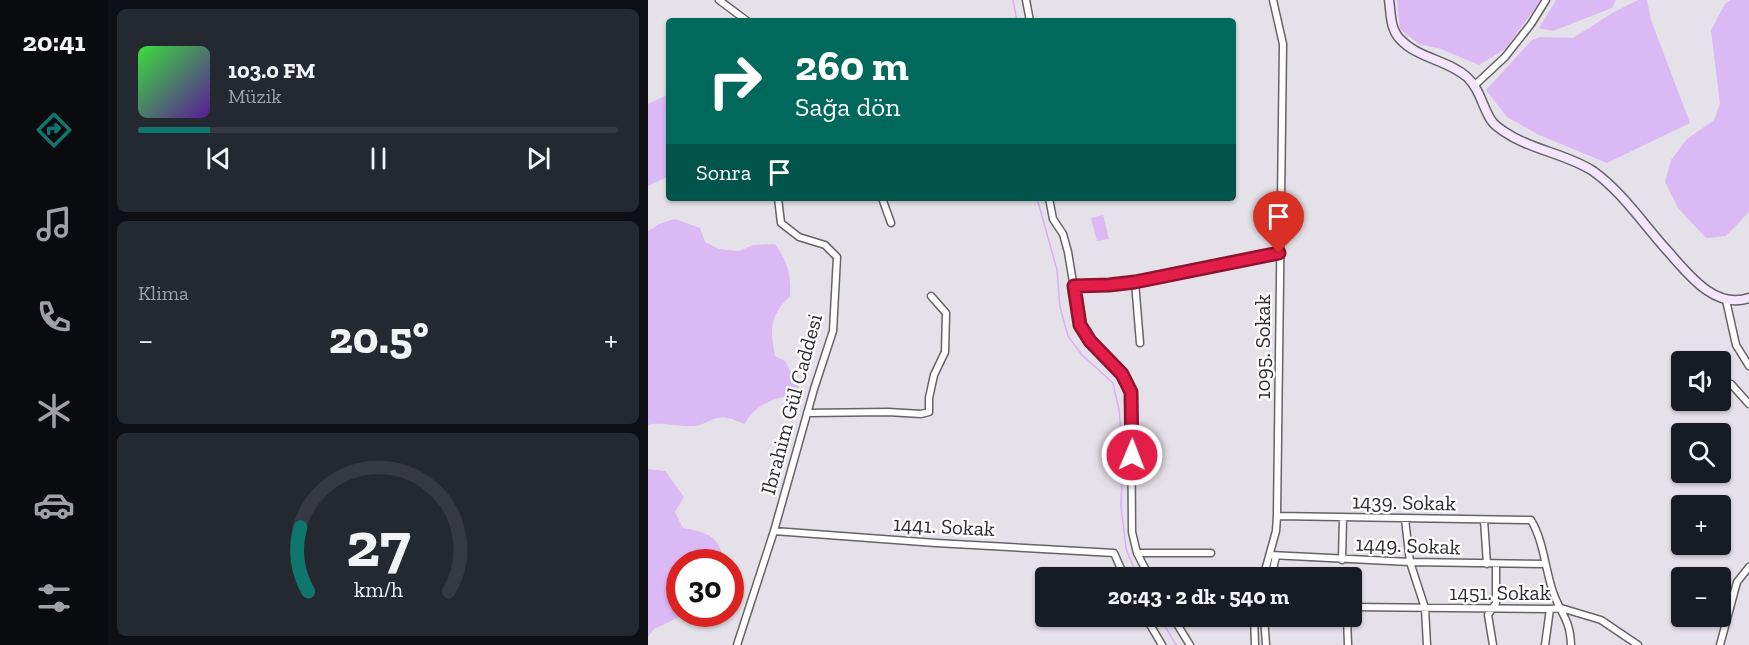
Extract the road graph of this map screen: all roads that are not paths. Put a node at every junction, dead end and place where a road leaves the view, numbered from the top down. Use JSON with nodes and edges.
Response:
{"nodes":[{"id":1,"x":719,"y":0,"type":"edge"},
{"id":2,"x":1026,"y":0,"type":"edge"},
{"id":3,"x":1273,"y":0,"type":"edge"},
{"id":4,"x":1389,"y":0,"type":"edge"},
{"id":5,"x":1546,"y":0,"type":"edge"},
{"id":6,"x":743,"y":18,"type":"edge"},
{"id":7,"x":1029,"y":18,"type":"edge"},
{"id":8,"x":1475,"y":85,"type":"junction"},
{"id":9,"x":778,"y":201,"type":"edge"},
{"id":10,"x":883,"y":201,"type":"edge"},
{"id":11,"x":1050,"y":201,"type":"edge"},
{"id":12,"x":891,"y":224,"type":"dead end"},
{"id":13,"x":1279,"y":253,"type":"junction"},
{"id":14,"x":1135,"y":282,"type":"junction"},
{"id":15,"x":1074,"y":286,"type":"junction"},
{"id":16,"x":931,"y":296,"type":"dead end"},
{"id":17,"x":1749,"y":298,"type":"edge"},
{"id":18,"x":1726,"y":300,"type":"junction"},
{"id":19,"x":1140,"y":343,"type":"dead end"},
{"id":20,"x":1749,"y":366,"type":"edge"},
{"id":21,"x":1731,"y":384,"type":"dead end"},
{"id":22,"x":1749,"y":404,"type":"edge"},
{"id":23,"x":807,"y":413,"type":"junction"},
{"id":24,"x":1277,"y":516,"type":"junction"},
{"id":25,"x":1343,"y":518,"type":"junction"},
{"id":26,"x":1405,"y":519,"type":"junction"},
{"id":27,"x":1484,"y":520,"type":"junction"},
{"id":28,"x":774,"y":531,"type":"junction"},
{"id":29,"x":1137,"y":553,"type":"junction"},
{"id":30,"x":1211,"y":553,"type":"dead end"},
{"id":31,"x":1273,"y":556,"type":"junction"},
{"id":32,"x":1342,"y":560,"type":"junction"},
{"id":33,"x":1410,"y":562,"type":"junction"},
{"id":34,"x":1486,"y":564,"type":"junction"},
{"id":35,"x":1545,"y":564,"type":"junction"},
{"id":36,"x":1496,"y":565,"type":"junction"},
{"id":37,"x":1120,"y":567,"type":"edge"},
{"id":38,"x":1144,"y":567,"type":"edge"},
{"id":39,"x":1268,"y":567,"type":"edge"},
{"id":40,"x":1272,"y":567,"type":"edge"},
{"id":41,"x":1749,"y":567,"type":"edge"},
{"id":42,"x":1362,"y":607,"type":"edge"},
{"id":43,"x":1425,"y":608,"type":"junction"},
{"id":44,"x":1492,"y":608,"type":"junction"},
{"id":45,"x":1561,"y":608,"type":"junction"},
{"id":46,"x":1550,"y":609,"type":"junction"},
{"id":47,"x":1151,"y":627,"type":"edge"},
{"id":48,"x":1179,"y":627,"type":"edge"},
{"id":49,"x":1254,"y":627,"type":"edge"},
{"id":50,"x":1265,"y":627,"type":"edge"},
{"id":51,"x":1347,"y":627,"type":"edge"},
{"id":52,"x":737,"y":645,"type":"edge"},
{"id":53,"x":1162,"y":645,"type":"edge"},
{"id":54,"x":1190,"y":645,"type":"edge"},
{"id":55,"x":1255,"y":645,"type":"edge"},
{"id":56,"x":1266,"y":645,"type":"edge"},
{"id":57,"x":1348,"y":645,"type":"edge"},
{"id":58,"x":1427,"y":645,"type":"edge"},
{"id":59,"x":1493,"y":645,"type":"edge"},
{"id":60,"x":1545,"y":645,"type":"edge"},
{"id":61,"x":1571,"y":645,"type":"edge"},
{"id":62,"x":1638,"y":645,"type":"edge"},
{"id":63,"x":1720,"y":645,"type":"edge"}],
"edges":[{"from":1,"to":6,"type":"street"},
{"from":2,"to":7,"type":"street"},
{"from":3,"to":13,"type":"street","name":"1095. Sokak"},
{"from":4,"to":8,"type":"main road"},
{"from":5,"to":8,"type":"street"},
{"from":8,"to":18,"type":"main road"},
{"from":9,"to":23,"type":"street","name":"Ibrahim Gül Caddesi"},
{"from":10,"to":12,"type":"street"},
{"from":11,"to":15,"type":"street"},
{"from":13,"to":14,"type":"street"},
{"from":13,"to":24,"type":"street","name":"1095. Sokak"},
{"from":14,"to":15,"type":"street"},
{"from":14,"to":19,"type":"street"},
{"from":15,"to":29,"type":"street"},
{"from":16,"to":23,"type":"street"},
{"from":17,"to":18,"type":"main road"},
{"from":18,"to":20,"type":"street"},
{"from":21,"to":22,"type":"street"},
{"from":23,"to":28,"type":"street","name":"Ibrahim Gül Caddesi"},
{"from":24,"to":25,"type":"street","name":"1439. Sokak"},
{"from":24,"to":31,"type":"street","name":"1095. Sokak"},
{"from":25,"to":26,"type":"street","name":"1439. Sokak"},
{"from":25,"to":32,"type":"street"},
{"from":26,"to":27,"type":"street","name":"1439. Sokak"},
{"from":26,"to":33,"type":"street"},
{"from":27,"to":34,"type":"street"},
{"from":27,"to":35,"type":"street","name":"1439. Sokak"},
{"from":28,"to":37,"type":"street","name":"1441. Sokak"},
{"from":28,"to":52,"type":"street","name":"Ibrahim Gül Caddesi"},
{"from":29,"to":30,"type":"street"},
{"from":29,"to":38,"type":"street"},
{"from":31,"to":32,"type":"street","name":"1449. Sokak"},
{"from":31,"to":39,"type":"street"},
{"from":31,"to":40,"type":"street"},
{"from":32,"to":33,"type":"street","name":"1449. Sokak"},
{"from":33,"to":34,"type":"street","name":"1449. Sokak"},
{"from":33,"to":43,"type":"street"},
{"from":34,"to":36,"type":"street","name":"1449. Sokak"},
{"from":35,"to":36,"type":"street","name":"1449. Sokak"},
{"from":35,"to":45,"type":"street"},
{"from":36,"to":44,"type":"street"},
{"from":41,"to":63,"type":"street"},
{"from":42,"to":43,"type":"street","name":"1451. Sokak"},
{"from":43,"to":44,"type":"street","name":"1451. Sokak"},
{"from":43,"to":58,"type":"street"},
{"from":44,"to":46,"type":"street","name":"1451. Sokak"},
{"from":44,"to":59,"type":"street"},
{"from":45,"to":46,"type":"street","name":"1451. Sokak"},
{"from":45,"to":61,"type":"street"},
{"from":45,"to":62,"type":"street","name":"1451. Sokak"},
{"from":46,"to":60,"type":"street"},
{"from":47,"to":53,"type":"street"},
{"from":48,"to":54,"type":"street"},
{"from":49,"to":55,"type":"street"},
{"from":50,"to":56,"type":"street"},
{"from":51,"to":57,"type":"street"}]}
